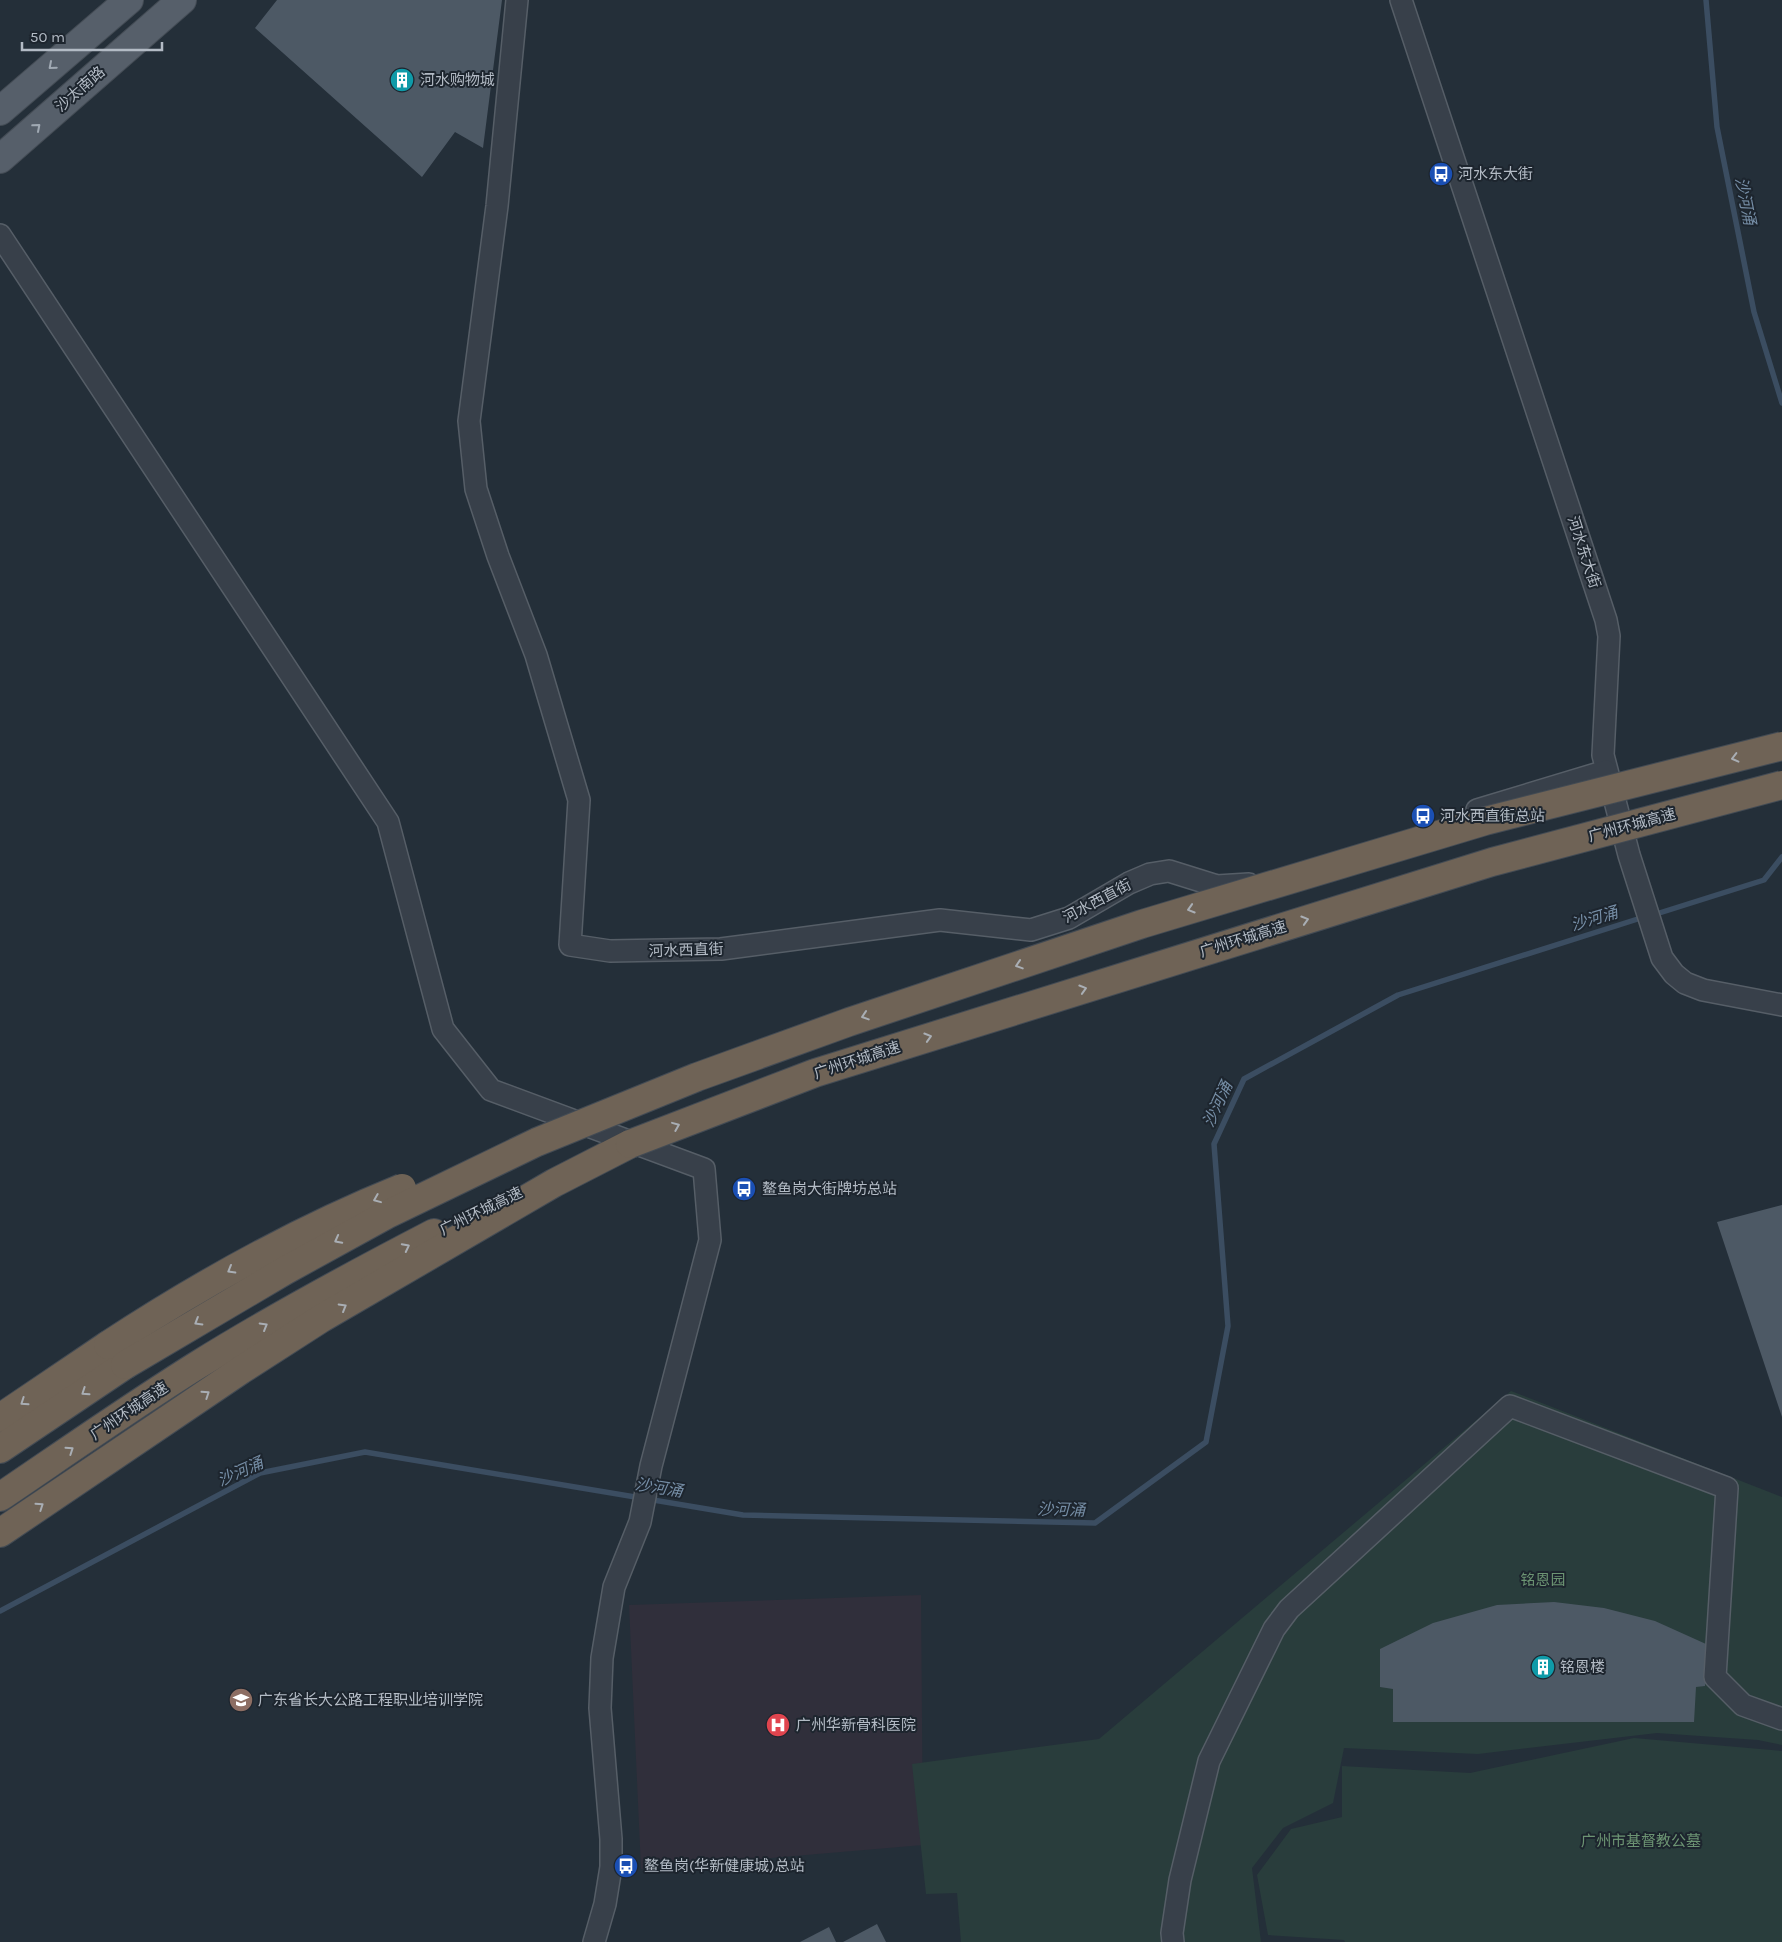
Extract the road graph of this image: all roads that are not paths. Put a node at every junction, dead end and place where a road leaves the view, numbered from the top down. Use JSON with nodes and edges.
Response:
{"nodes":[{"id":1,"x":129,"y":0,"type":"edge"},
{"id":2,"x":182,"y":0,"type":"edge"},
{"id":3,"x":517,"y":0,"type":"edge"},
{"id":4,"x":1401,"y":0,"type":"edge"},
{"id":5,"x":0,"y":111,"type":"edge"},
{"id":6,"x":0,"y":159,"type":"edge"},
{"id":7,"x":0,"y":235,"type":"edge"},
{"id":8,"x":1782,"y":746,"type":"edge"},
{"id":9,"x":1606,"y":771,"type":"junction"},
{"id":10,"x":1782,"y":785,"type":"edge"},
{"id":11,"x":1782,"y":1005,"type":"edge"},
{"id":12,"x":635,"y":1100,"type":"junction"},
{"id":13,"x":630,"y":1144,"type":"junction"},
{"id":14,"x":0,"y":1418,"type":"edge"},
{"id":15,"x":0,"y":1448,"type":"edge"},
{"id":16,"x":0,"y":1497,"type":"edge"},
{"id":17,"x":0,"y":1533,"type":"edge"},
{"id":18,"x":1782,"y":1719,"type":"edge"},
{"id":19,"x":594,"y":1942,"type":"edge"},
{"id":20,"x":1173,"y":1942,"type":"edge"}],
"edges":[{"from":1,"to":5,"type":"main road","one_way":true},
{"from":6,"to":2,"type":"main road","name":"沙太南路","one_way":true},
{"from":3,"to":9,"type":"street","name":"河水西直街"},
{"from":4,"to":9,"type":"street","name":"河水东大街"},
{"from":7,"to":19,"type":"street"},
{"from":8,"to":12,"type":"highway","one_way":true,"bridge":true},
{"from":9,"to":11,"type":"street","name":"河水东大街"},
{"from":13,"to":10,"type":"highway","name":"广州环城高速","one_way":true,"bridge":true},
{"from":12,"to":14,"type":"highway","one_way":true,"bridge":true},
{"from":12,"to":15,"type":"highway","one_way":true,"bridge":true},
{"from":16,"to":13,"type":"highway","name":"广州环城高速","one_way":true},
{"from":17,"to":13,"type":"highway","one_way":true},
{"from":18,"to":20,"type":"street"}]}
